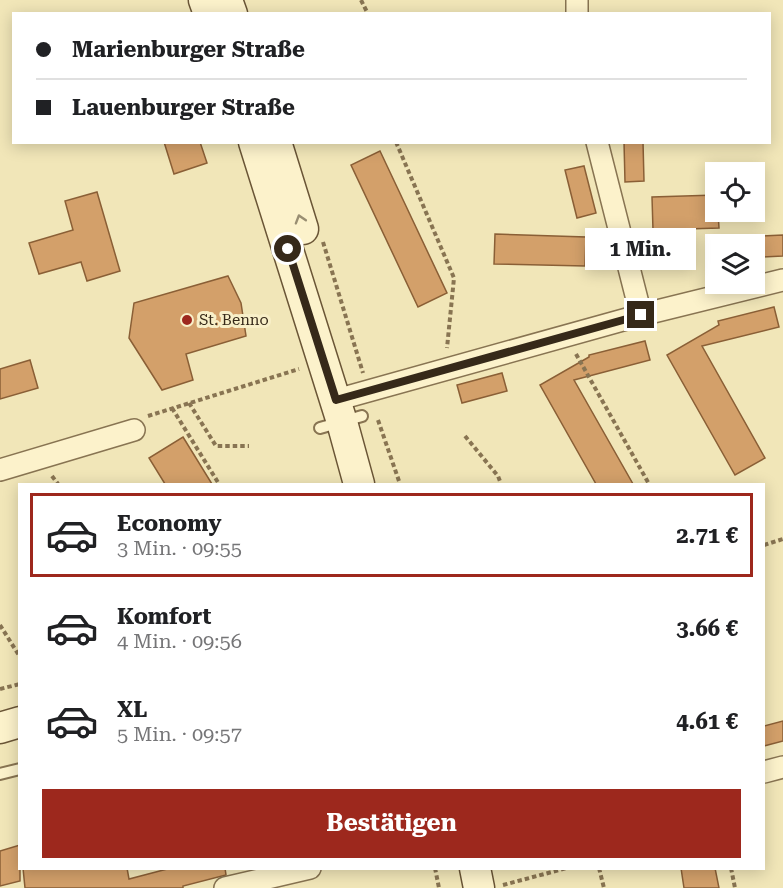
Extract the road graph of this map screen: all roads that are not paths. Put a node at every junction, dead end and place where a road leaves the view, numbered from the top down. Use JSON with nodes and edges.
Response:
{"nodes":[{"id":1,"x":255,"y":144,"type":"edge"},
{"id":2,"x":277,"y":144,"type":"edge"},
{"id":3,"x":598,"y":144,"type":"edge"},
{"id":4,"x":783,"y":280,"type":"edge"},
{"id":5,"x":641,"y":315,"type":"junction"},
{"id":6,"x":347,"y":409,"type":"junction"},
{"id":7,"x":134,"y":430,"type":"road end"},
{"id":8,"x":0,"y":470,"type":"edge"},
{"id":9,"x":359,"y":483,"type":"edge"},
{"id":10,"x":379,"y":483,"type":"edge"},
{"id":11,"x":18,"y":702,"type":"edge"},
{"id":12,"x":0,"y":706,"type":"edge"},
{"id":13,"x":18,"y":723,"type":"edge"},
{"id":14,"x":0,"y":728,"type":"edge"},
{"id":15,"x":783,"y":767,"type":"edge"},
{"id":16,"x":18,"y":770,"type":"edge"},
{"id":17,"x":765,"y":772,"type":"edge"},
{"id":18,"x":0,"y":774,"type":"edge"},
{"id":19,"x":302,"y":870,"type":"edge"},
{"id":20,"x":454,"y":870,"type":"edge"},
{"id":21,"x":225,"y":888,"type":"edge"},
{"id":22,"x":458,"y":888,"type":"edge"}],
"edges":[{"from":1,"to":6,"type":"street"},
{"from":6,"to":2,"type":"street","one_way":true},
{"from":3,"to":5,"type":"street"},
{"from":4,"to":5,"type":"street"},
{"from":5,"to":6,"type":"street"},
{"from":6,"to":9,"type":"street"},
{"from":6,"to":10,"type":"street"},
{"from":7,"to":8,"type":"street"},
{"from":11,"to":12,"type":"street"},
{"from":13,"to":14,"type":"street"},
{"from":15,"to":17,"type":"street"},
{"from":16,"to":18,"type":"lane"},
{"from":19,"to":21,"type":"street"},
{"from":20,"to":22,"type":"street"}]}
